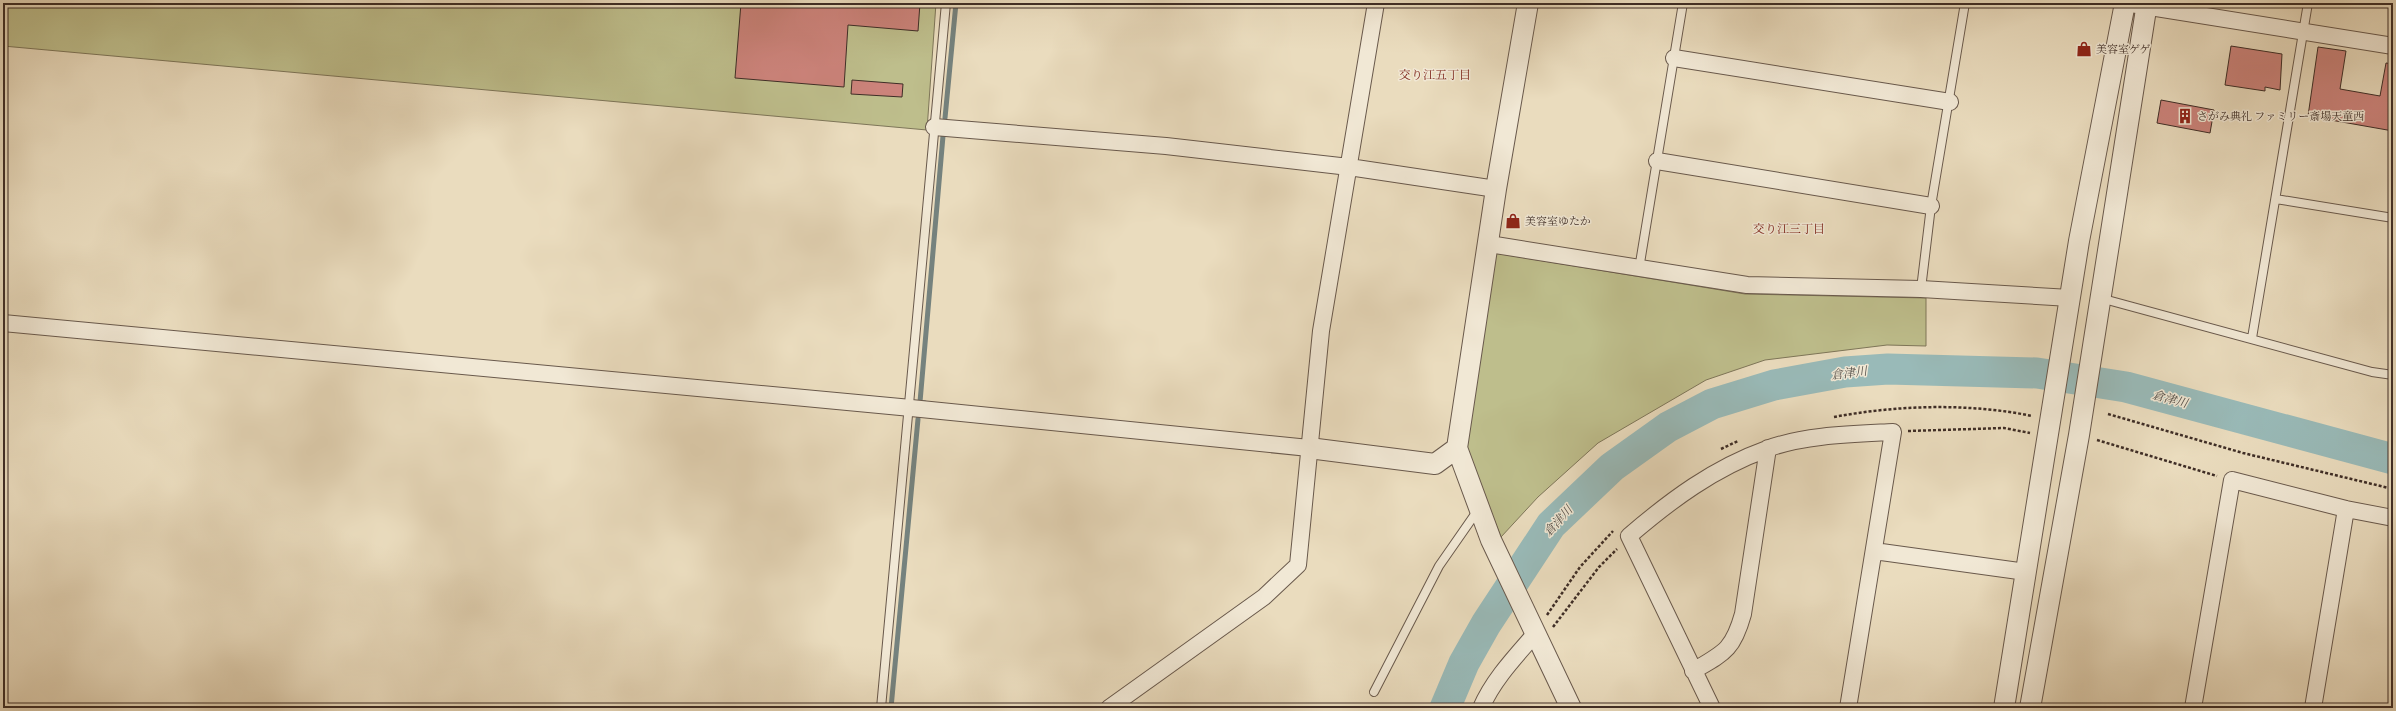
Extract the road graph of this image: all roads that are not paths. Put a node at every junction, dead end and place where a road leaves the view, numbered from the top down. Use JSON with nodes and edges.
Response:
{"nodes":[{"id":1,"x":946,"y":3,"type":"edge"},
{"id":2,"x":1376,"y":3,"type":"edge"},
{"id":3,"x":1528,"y":3,"type":"edge"},
{"id":4,"x":1683,"y":3,"type":"edge"},
{"id":5,"x":1965,"y":3,"type":"edge"},
{"id":6,"x":2125,"y":3,"type":"edge"},
{"id":7,"x":2308,"y":3,"type":"edge"},
{"id":8,"x":2147,"y":5,"type":"edge"},
{"id":9,"x":2303,"y":32,"type":"junction"},
{"id":10,"x":2393,"y":46,"type":"edge"},
{"id":11,"x":1674,"y":58,"type":"junction"},
{"id":12,"x":1950,"y":102,"type":"junction"},
{"id":13,"x":934,"y":127,"type":"junction"},
{"id":14,"x":1657,"y":161,"type":"junction"},
{"id":15,"x":1349,"y":167,"type":"junction"},
{"id":16,"x":1496,"y":189,"type":"junction"},
{"id":17,"x":2276,"y":199,"type":"junction"},
{"id":18,"x":1931,"y":206,"type":"junction"},
{"id":19,"x":2393,"y":218,"type":"edge"},
{"id":20,"x":1489,"y":244,"type":"junction"},
{"id":21,"x":1639,"y":269,"type":"junction"},
{"id":22,"x":1921,"y":289,"type":"junction"},
{"id":23,"x":2070,"y":298,"type":"junction"},
{"id":24,"x":2100,"y":298,"type":"junction"},
{"id":25,"x":3,"y":323,"type":"edge"},
{"id":26,"x":2252,"y":338,"type":"junction"},
{"id":27,"x":2393,"y":375,"type":"edge"},
{"id":28,"x":911,"y":408,"type":"junction"},
{"id":29,"x":1309,"y":448,"type":"junction"},
{"id":30,"x":1457,"y":448,"type":"junction"},
{"id":31,"x":1768,"y":448,"type":"junction"},
{"id":32,"x":1480,"y":508,"type":"junction"},
{"id":33,"x":2346,"y":509,"type":"junction"},
{"id":34,"x":2393,"y":518,"type":"edge"},
{"id":35,"x":1874,"y":551,"type":"junction"},
{"id":36,"x":2026,"y":572,"type":"junction"},
{"id":37,"x":1535,"y":633,"type":"junction"},
{"id":38,"x":1693,"y":671,"type":"junction"},
{"id":39,"x":1374,"y":692,"type":"dead end"},
{"id":40,"x":881,"y":708,"type":"edge"},
{"id":41,"x":1109,"y":708,"type":"edge"},
{"id":42,"x":1481,"y":708,"type":"edge"},
{"id":43,"x":1571,"y":708,"type":"edge"},
{"id":44,"x":1712,"y":708,"type":"edge"},
{"id":45,"x":1848,"y":708,"type":"edge"},
{"id":46,"x":2004,"y":708,"type":"edge"},
{"id":47,"x":2030,"y":708,"type":"edge"},
{"id":48,"x":2193,"y":708,"type":"edge"},
{"id":49,"x":2313,"y":708,"type":"edge"}],
"edges":[{"from":1,"to":13,"type":"lane"},
{"from":2,"to":15,"type":"street"},
{"from":3,"to":16,"type":"street"},
{"from":4,"to":11,"type":"lane"},
{"from":5,"to":12,"type":"lane"},
{"from":6,"to":8,"type":"street"},
{"from":6,"to":23,"type":"street"},
{"from":7,"to":9,"type":"lane"},
{"from":8,"to":9,"type":"street"},
{"from":8,"to":24,"type":"street"},
{"from":9,"to":10,"type":"street"},
{"from":9,"to":17,"type":"lane"},
{"from":11,"to":12,"type":"street"},
{"from":11,"to":14,"type":"lane"},
{"from":12,"to":18,"type":"lane"},
{"from":13,"to":15,"type":"street"},
{"from":13,"to":28,"type":"lane"},
{"from":14,"to":18,"type":"street"},
{"from":14,"to":21,"type":"lane"},
{"from":15,"to":16,"type":"street"},
{"from":15,"to":29,"type":"street"},
{"from":16,"to":20,"type":"street"},
{"from":17,"to":19,"type":"lane"},
{"from":17,"to":26,"type":"lane"},
{"from":18,"to":22,"type":"lane"},
{"from":20,"to":21,"type":"street"},
{"from":20,"to":30,"type":"street"},
{"from":21,"to":22,"type":"street"},
{"from":22,"to":23,"type":"street"},
{"from":23,"to":36,"type":"street"},
{"from":24,"to":26,"type":"lane"},
{"from":24,"to":47,"type":"street"},
{"from":25,"to":28,"type":"street"},
{"from":26,"to":27,"type":"lane"},
{"from":28,"to":29,"type":"street"},
{"from":28,"to":40,"type":"lane"},
{"from":29,"to":30,"type":"street"},
{"from":29,"to":41,"type":"street"},
{"from":30,"to":32,"type":"street"},
{"from":31,"to":35,"type":"street"},
{"from":31,"to":38,"type":"street"},
{"from":31,"to":38,"type":"street"},
{"from":32,"to":37,"type":"street"},
{"from":32,"to":39,"type":"lane"},
{"from":33,"to":34,"type":"street"},
{"from":33,"to":48,"type":"street"},
{"from":33,"to":49,"type":"street"},
{"from":35,"to":36,"type":"street"},
{"from":35,"to":45,"type":"street"},
{"from":36,"to":46,"type":"street"},
{"from":37,"to":42,"type":"street"},
{"from":37,"to":43,"type":"street"},
{"from":38,"to":44,"type":"street"}]}
